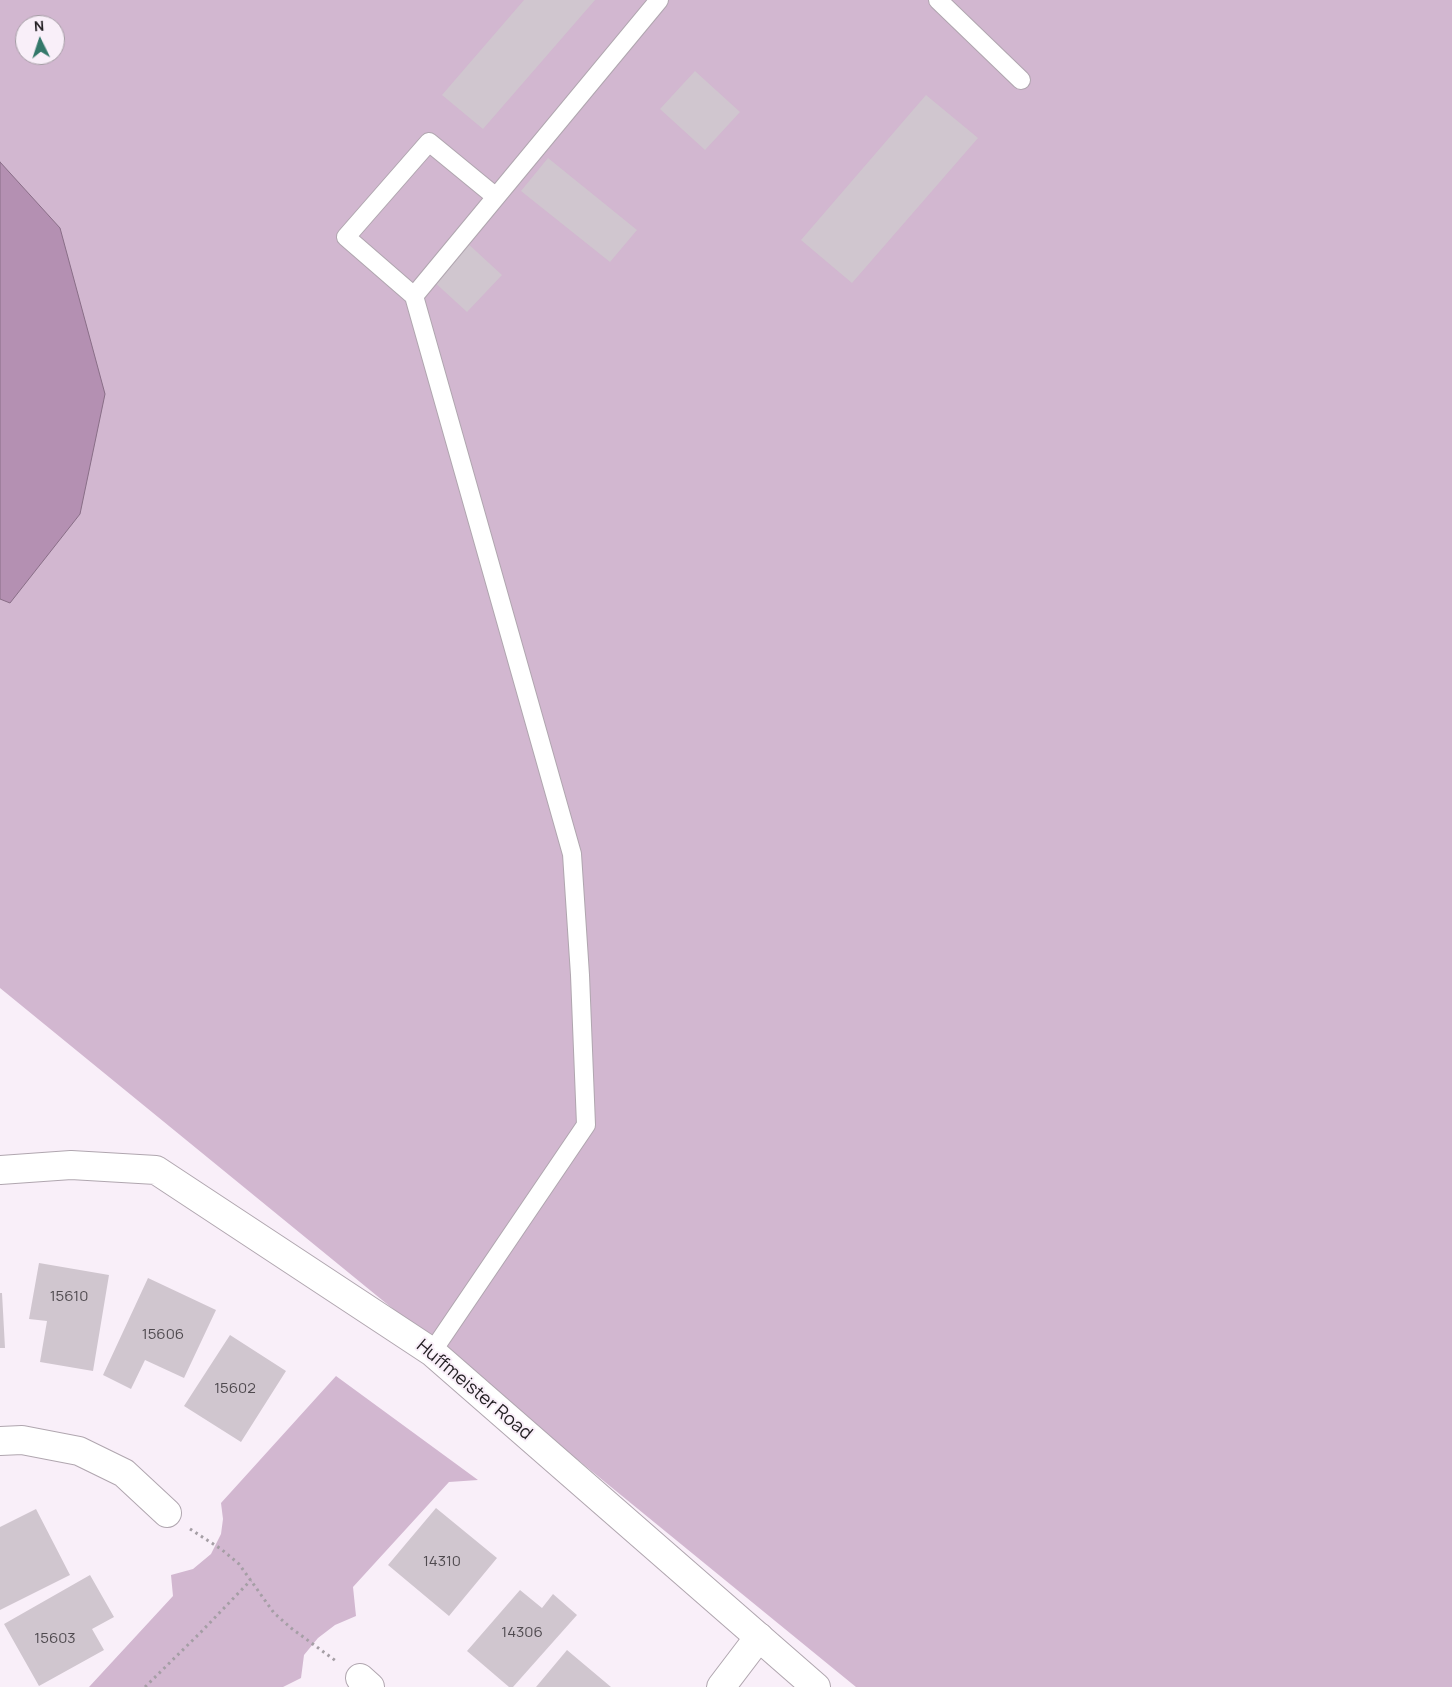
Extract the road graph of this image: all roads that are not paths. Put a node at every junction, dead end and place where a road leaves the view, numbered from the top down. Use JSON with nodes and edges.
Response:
{"nodes":[{"id":1,"x":660,"y":0,"type":"edge"},
{"id":2,"x":938,"y":0,"type":"edge"},
{"id":3,"x":1021,"y":80,"type":"dead end"},
{"id":4,"x":496,"y":197,"type":"junction"},
{"id":5,"x":414,"y":296,"type":"junction"},
{"id":6,"x":0,"y":1170,"type":"edge"},
{"id":7,"x":432,"y":1352,"type":"junction"},
{"id":8,"x":0,"y":1441,"type":"edge"},
{"id":9,"x":167,"y":1514,"type":"road end"},
{"id":10,"x":759,"y":1637,"type":"junction"},
{"id":11,"x":814,"y":1686,"type":"edge"},
{"id":12,"x":721,"y":1687,"type":"edge"}],
"edges":[{"from":1,"to":4,"type":"lane"},
{"from":2,"to":3,"type":"lane"},
{"from":4,"to":5,"type":"lane"},
{"from":4,"to":5,"type":"lane"},
{"from":5,"to":7,"type":"lane"},
{"from":6,"to":7,"type":"street","name":"Huffmeister Road"},
{"from":7,"to":10,"type":"street","name":"Huffmeister Road"},
{"from":8,"to":9,"type":"street"},
{"from":10,"to":11,"type":"street","name":"Huffmeister Road"},
{"from":10,"to":12,"type":"street"}]}
